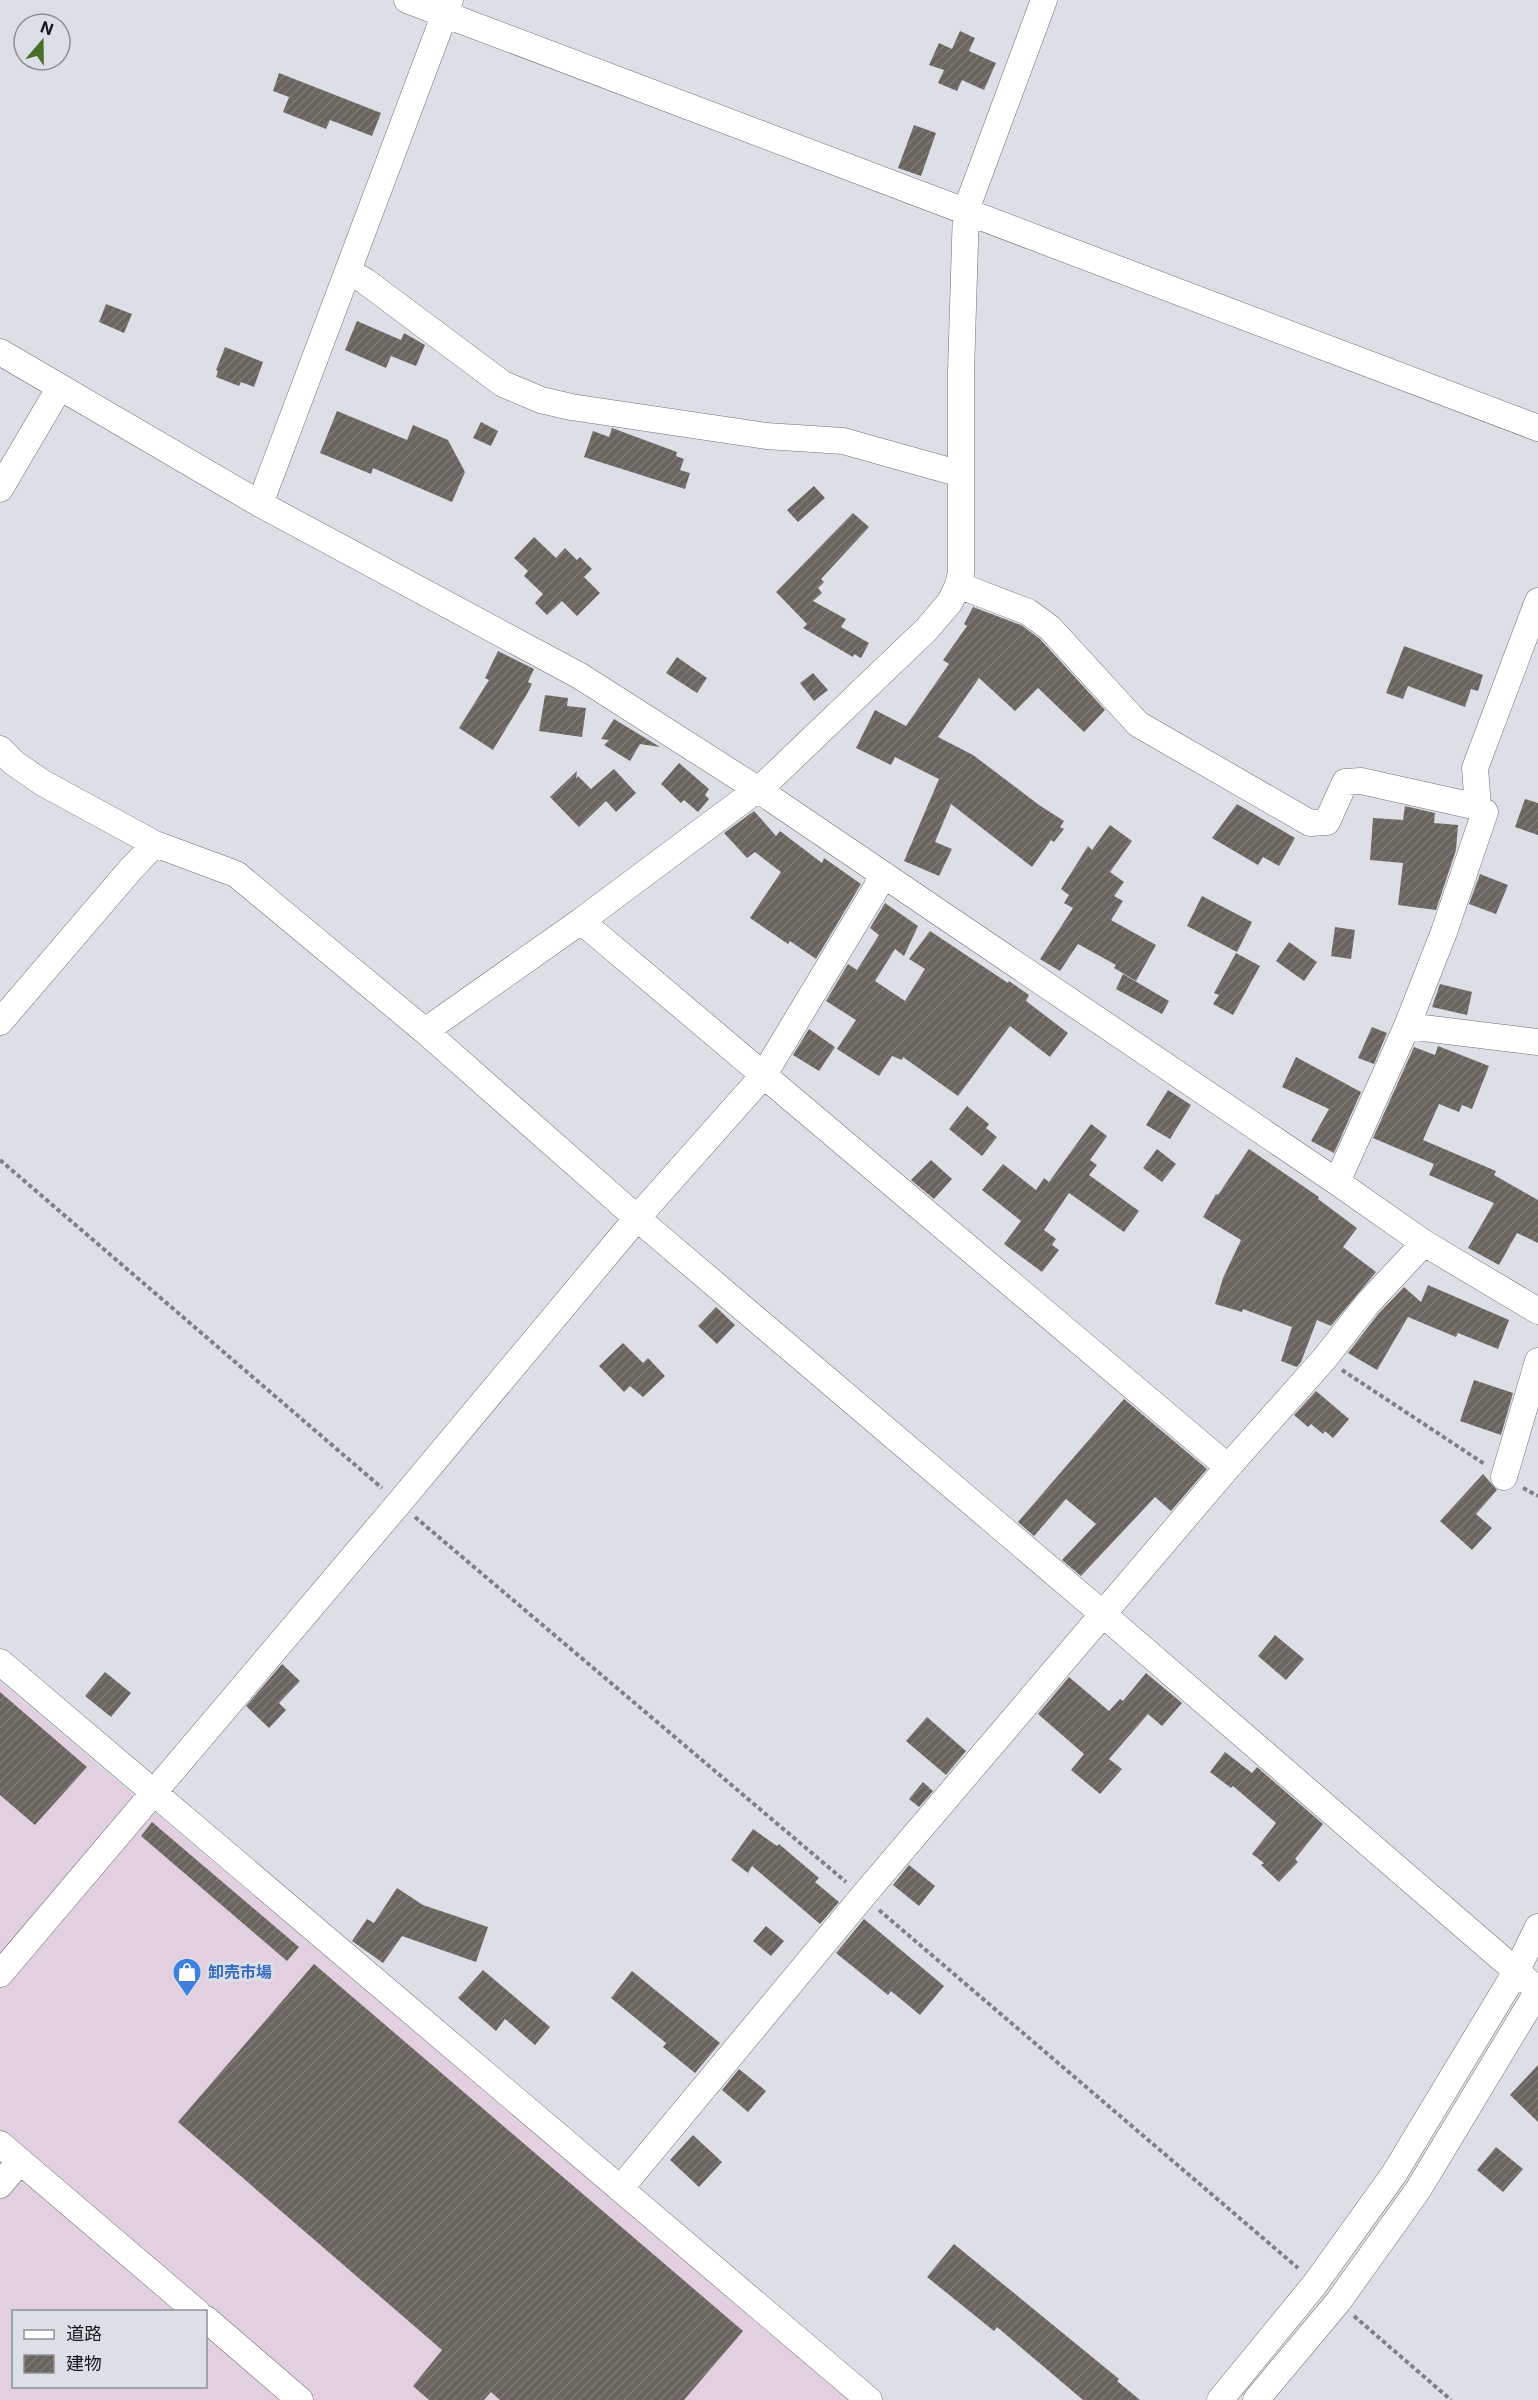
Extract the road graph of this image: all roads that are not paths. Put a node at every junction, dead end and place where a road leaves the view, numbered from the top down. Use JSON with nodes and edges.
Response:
{"nodes":[{"id":1,"x":407,"y":0,"type":"edge"},
{"id":2,"x":1044,"y":0,"type":"edge"},
{"id":3,"x":447,"y":7,"type":"edge"},
{"id":4,"x":966,"y":210,"type":"junction"},
{"id":5,"x":349,"y":272,"type":"junction"},
{"id":6,"x":0,"y":352,"type":"edge"},
{"id":7,"x":60,"y":387,"type":"junction"},
{"id":8,"x":1538,"y":428,"type":"edge"},
{"id":9,"x":961,"y":474,"type":"junction"},
{"id":10,"x":0,"y":489,"type":"edge"},
{"id":11,"x":260,"y":504,"type":"junction"},
{"id":12,"x":958,"y":585,"type":"junction"},
{"id":13,"x":1538,"y":601,"type":"edge"},
{"id":14,"x":0,"y":749,"type":"edge"},
{"id":15,"x":757,"y":789,"type":"junction"},
{"id":16,"x":1478,"y":807,"type":"junction"},
{"id":17,"x":156,"y":844,"type":"junction"},
{"id":18,"x":884,"y":875,"type":"junction"},
{"id":19,"x":582,"y":921,"type":"junction"},
{"id":20,"x":0,"y":1022,"type":"edge"},
{"id":21,"x":1407,"y":1026,"type":"junction"},
{"id":22,"x":425,"y":1031,"type":"junction"},
{"id":23,"x":1538,"y":1042,"type":"edge"},
{"id":24,"x":763,"y":1076,"type":"junction"},
{"id":25,"x":1337,"y":1182,"type":"junction"},
{"id":26,"x":637,"y":1218,"type":"junction"},
{"id":27,"x":1424,"y":1243,"type":"junction"},
{"id":28,"x":1538,"y":1311,"type":"edge"},
{"id":29,"x":1538,"y":1361,"type":"edge"},
{"id":30,"x":1228,"y":1467,"type":"junction"},
{"id":31,"x":1504,"y":1477,"type":"road end"},
{"id":32,"x":1104,"y":1615,"type":"junction"},
{"id":33,"x":0,"y":1662,"type":"edge"},
{"id":34,"x":154,"y":1794,"type":"junction"},
{"id":35,"x":1538,"y":1928,"type":"edge"},
{"id":36,"x":1517,"y":1970,"type":"junction"},
{"id":37,"x":0,"y":1974,"type":"edge"},
{"id":38,"x":1538,"y":1990,"type":"edge"},
{"id":39,"x":0,"y":2144,"type":"edge"},
{"id":40,"x":20,"y":2161,"type":"junction"},
{"id":41,"x":0,"y":2184,"type":"edge"},
{"id":42,"x":620,"y":2189,"type":"junction"},
{"id":43,"x":194,"y":2310,"type":"edge"},
{"id":44,"x":207,"y":2320,"type":"edge"},
{"id":45,"x":300,"y":2400,"type":"edge"},
{"id":46,"x":869,"y":2400,"type":"edge"},
{"id":47,"x":1220,"y":2400,"type":"edge"},
{"id":48,"x":1256,"y":2400,"type":"edge"}],
"edges":[{"from":1,"to":3,"type":"street"},
{"from":2,"to":4,"type":"street"},
{"from":3,"to":4,"type":"street"},
{"from":3,"to":5,"type":"street"},
{"from":4,"to":8,"type":"street"},
{"from":4,"to":9,"type":"street"},
{"from":5,"to":9,"type":"street"},
{"from":5,"to":11,"type":"street"},
{"from":6,"to":7,"type":"street"},
{"from":7,"to":10,"type":"street"},
{"from":7,"to":11,"type":"street"},
{"from":9,"to":12,"type":"street"},
{"from":11,"to":15,"type":"street"},
{"from":12,"to":15,"type":"street"},
{"from":12,"to":16,"type":"street"},
{"from":13,"to":16,"type":"street"},
{"from":14,"to":17,"type":"street"},
{"from":15,"to":18,"type":"street"},
{"from":15,"to":19,"type":"street"},
{"from":16,"to":21,"type":"street"},
{"from":17,"to":20,"type":"street"},
{"from":17,"to":22,"type":"street"},
{"from":18,"to":24,"type":"street"},
{"from":18,"to":25,"type":"street"},
{"from":19,"to":22,"type":"street"},
{"from":19,"to":24,"type":"street"},
{"from":21,"to":23,"type":"street"},
{"from":21,"to":25,"type":"street"},
{"from":22,"to":26,"type":"street"},
{"from":24,"to":26,"type":"street"},
{"from":24,"to":30,"type":"street"},
{"from":25,"to":27,"type":"street"},
{"from":26,"to":32,"type":"street"},
{"from":26,"to":34,"type":"street"},
{"from":27,"to":28,"type":"street"},
{"from":27,"to":30,"type":"street"},
{"from":29,"to":31,"type":"street"},
{"from":30,"to":32,"type":"street"},
{"from":32,"to":36,"type":"street"},
{"from":32,"to":42,"type":"street"},
{"from":33,"to":34,"type":"street"},
{"from":34,"to":37,"type":"street"},
{"from":34,"to":42,"type":"street"},
{"from":35,"to":36,"type":"street"},
{"from":36,"to":38,"type":"street"},
{"from":36,"to":47,"type":"street"},
{"from":38,"to":48,"type":"street"},
{"from":39,"to":40,"type":"street"},
{"from":40,"to":41,"type":"street"},
{"from":40,"to":43,"type":"street"},
{"from":42,"to":46,"type":"street"},
{"from":44,"to":45,"type":"street"}]}
